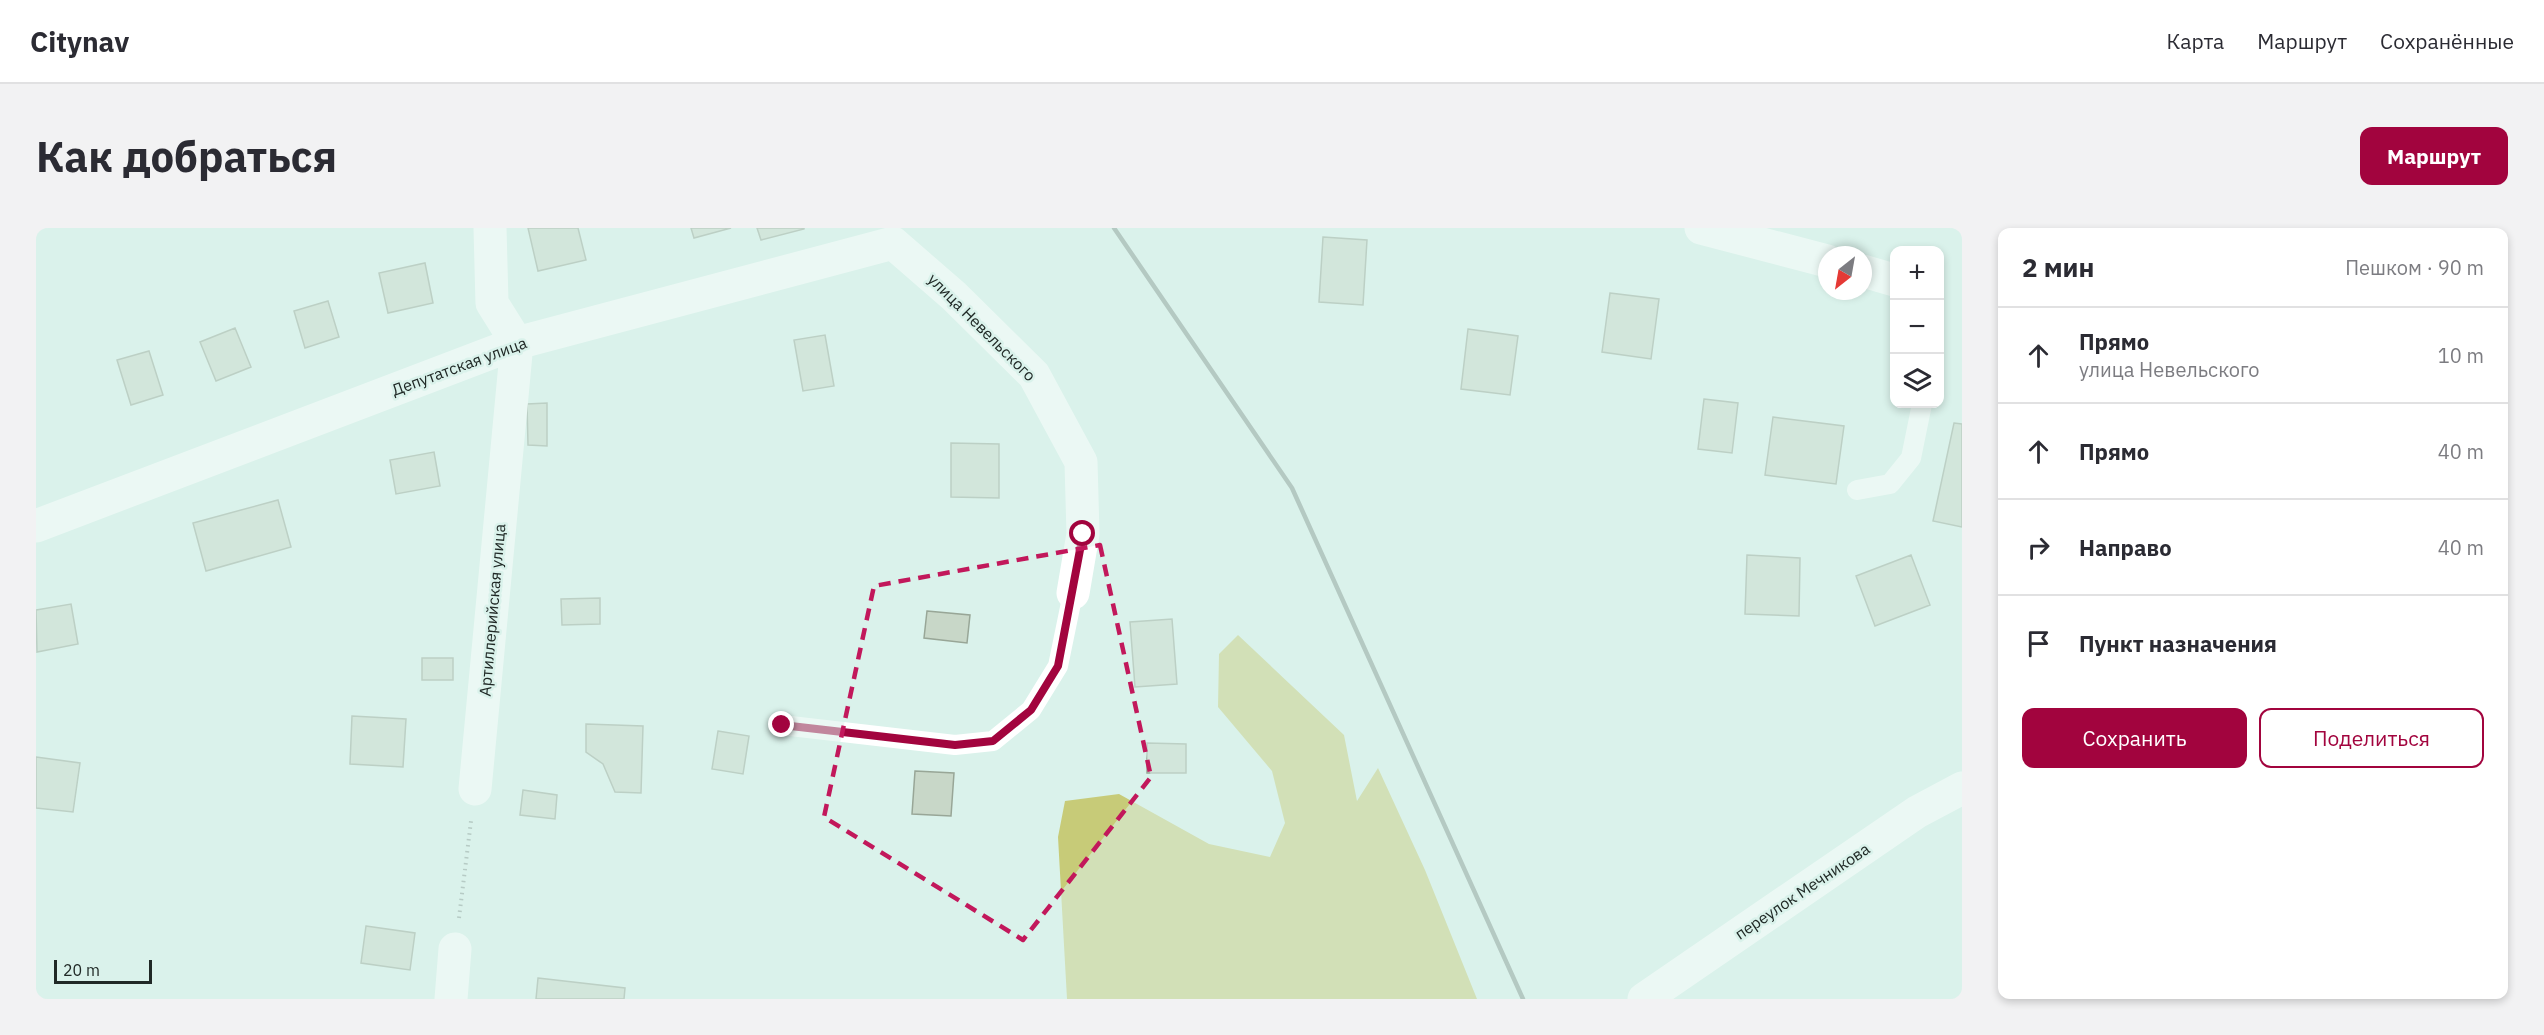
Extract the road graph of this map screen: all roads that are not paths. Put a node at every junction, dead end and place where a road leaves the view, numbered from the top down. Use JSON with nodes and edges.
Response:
{"nodes":[{"id":1,"x":490,"y":228,"type":"edge"},
{"id":2,"x":1701,"y":228,"type":"edge"},
{"id":3,"x":894,"y":236,"type":"edge"},
{"id":4,"x":1818,"y":259,"type":"edge"},
{"id":5,"x":1872,"y":274,"type":"edge"},
{"id":6,"x":1890,"y":279,"type":"edge"},
{"id":7,"x":517,"y":343,"type":"junction"},
{"id":8,"x":1921,"y":408,"type":"edge"},
{"id":9,"x":1857,"y":490,"type":"dead end"},
{"id":10,"x":36,"y":526,"type":"edge"},
{"id":11,"x":1073,"y":593,"type":"joint"},
{"id":12,"x":782,"y":725,"type":"dead end"},
{"id":13,"x":1962,"y":788,"type":"edge"},
{"id":14,"x":475,"y":789,"type":"road end"},
{"id":15,"x":455,"y":949,"type":"road end"},
{"id":16,"x":451,"y":999,"type":"edge"},
{"id":17,"x":1644,"y":999,"type":"edge"}],
"edges":[{"from":1,"to":7,"type":"street"},
{"from":2,"to":4,"type":"street"},
{"from":3,"to":7,"type":"street","name":"Депутатская улица"},
{"from":3,"to":11,"type":"street","name":"улица Невельского"},
{"from":5,"to":6,"type":"street"},
{"from":7,"to":10,"type":"street","name":"Депутатская улица"},
{"from":7,"to":14,"type":"street","name":"Артиллерийская улица"},
{"from":8,"to":9,"type":"lane"},
{"from":11,"to":12,"type":"lane"},
{"from":13,"to":17,"type":"street","name":"переулок Мечникова"},
{"from":15,"to":16,"type":"street"}]}
